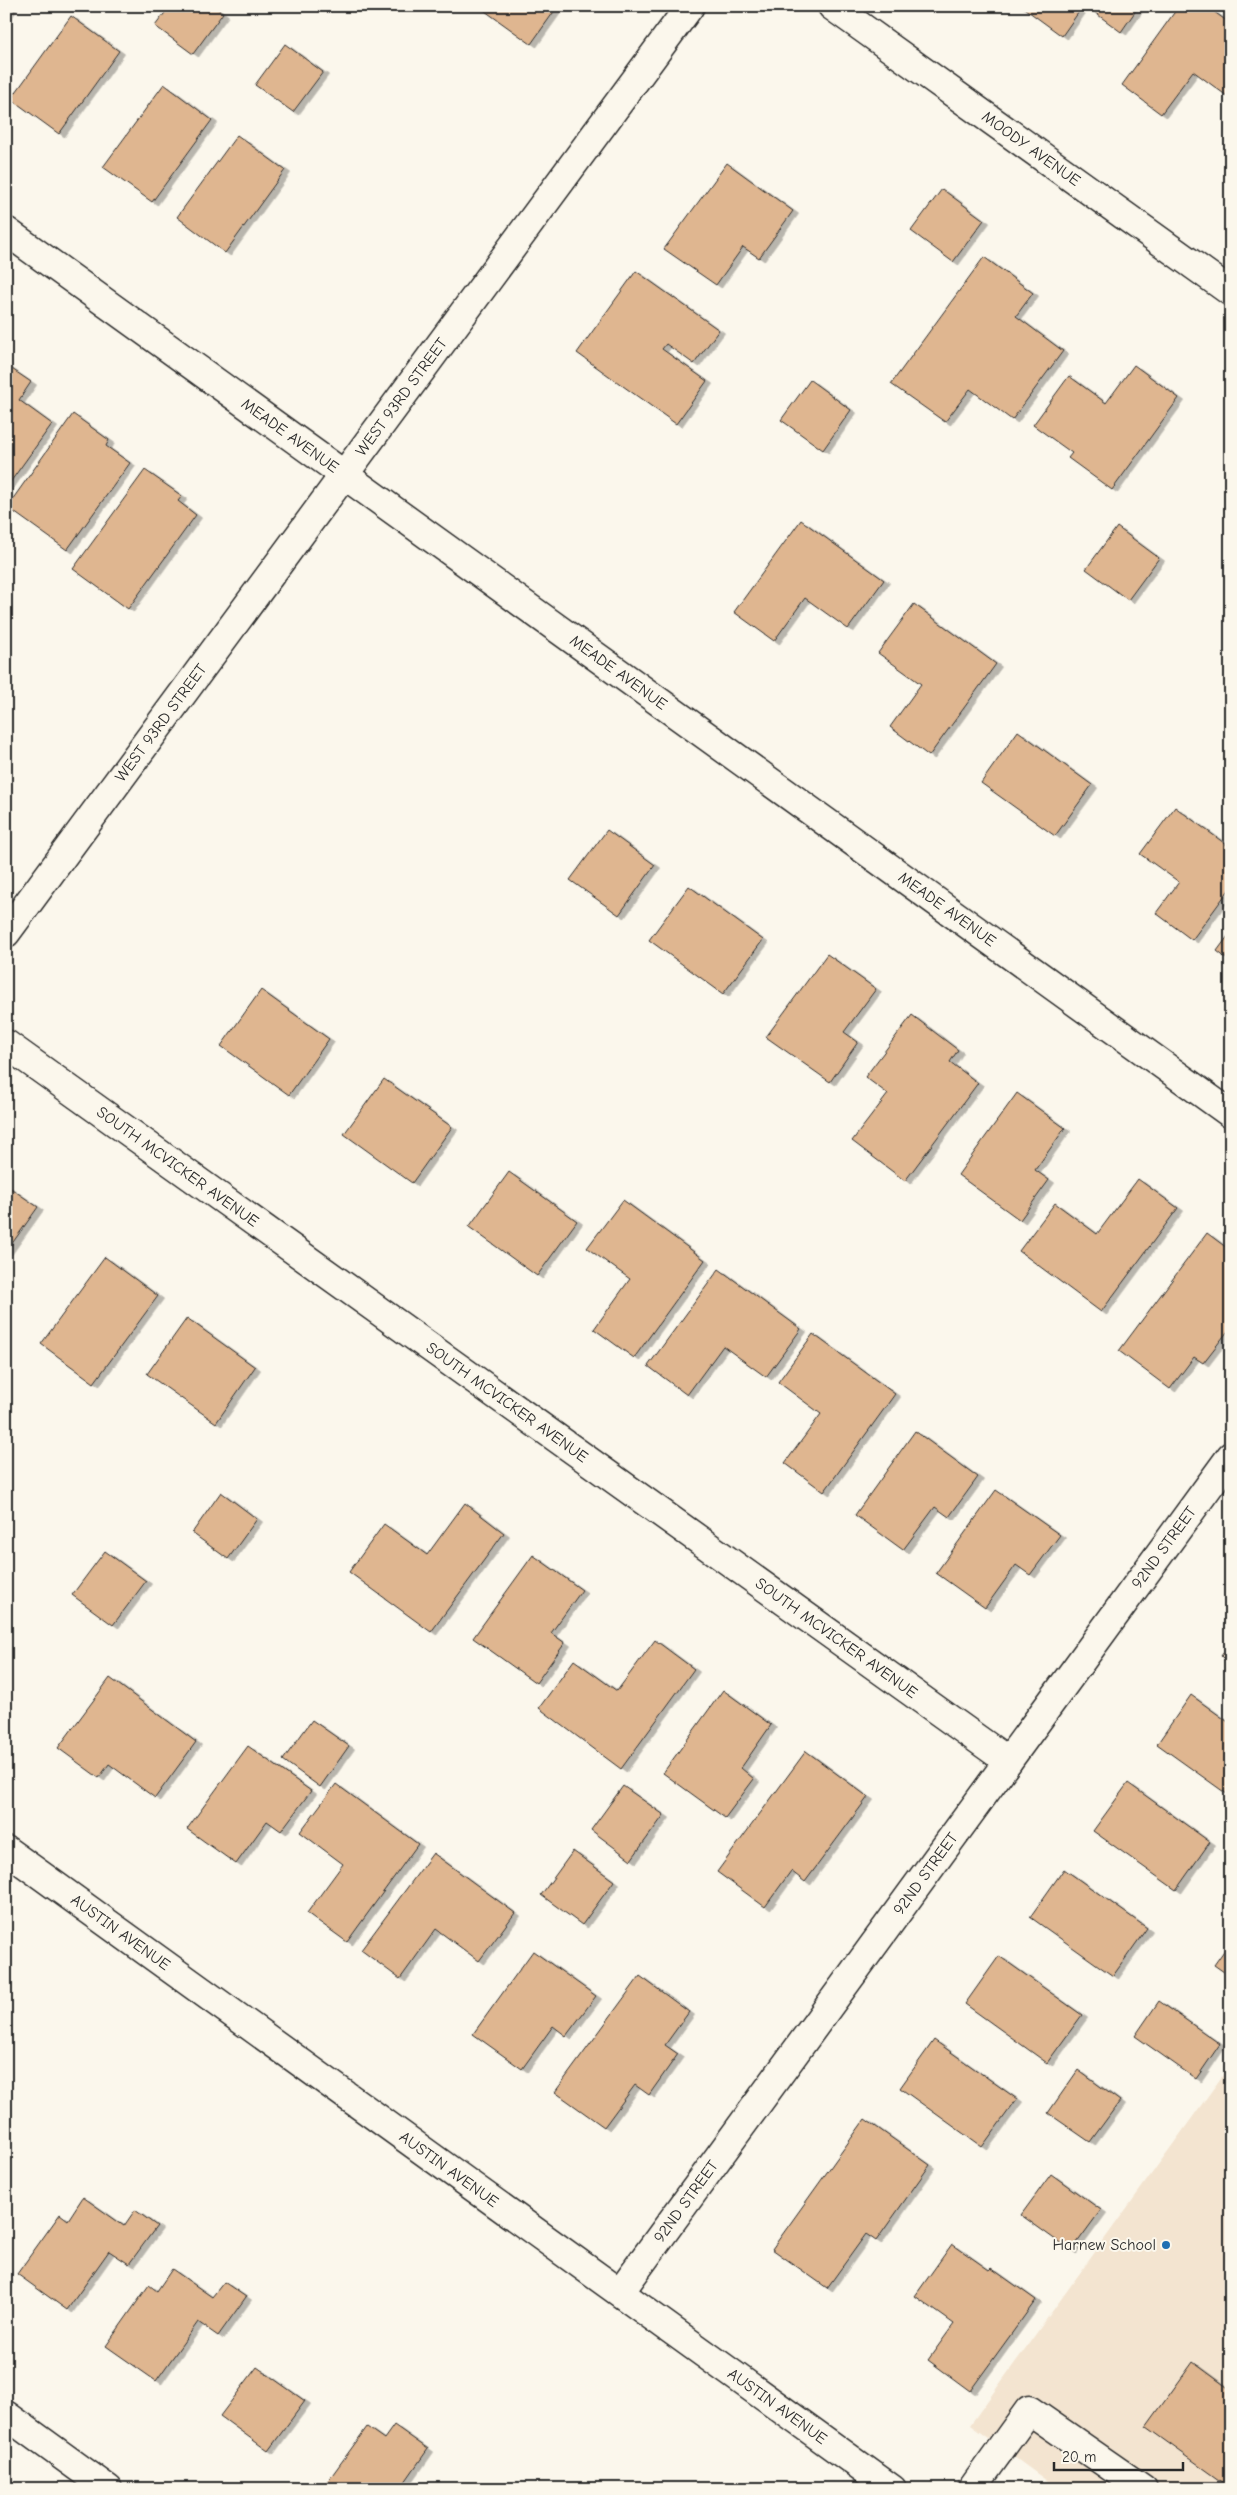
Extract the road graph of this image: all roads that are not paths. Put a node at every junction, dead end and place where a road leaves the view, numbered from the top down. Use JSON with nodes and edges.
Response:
{"nodes":[{"id":1,"x":690,"y":6,"type":"edge"},
{"id":2,"x":832,"y":6,"type":"edge"},
{"id":3,"x":6,"y":231,"type":"edge"},
{"id":4,"x":1231,"y":292,"type":"edge"},
{"id":5,"x":345,"y":476,"type":"junction"},
{"id":6,"x":6,"y":933,"type":"edge"},
{"id":7,"x":6,"y":1044,"type":"edge"},
{"id":8,"x":1231,"y":1114,"type":"edge"},
{"id":9,"x":1231,"y":1456,"type":"edge"},
{"id":10,"x":1008,"y":1761,"type":"junction"},
{"id":11,"x":6,"y":1850,"type":"edge"},
{"id":12,"x":620,"y":2292,"type":"junction"},
{"id":13,"x":6,"y":2416,"type":"edge"},
{"id":14,"x":108,"y":2489,"type":"edge"},
{"id":15,"x":892,"y":2489,"type":"edge"},
{"id":16,"x":972,"y":2489,"type":"edge"},
{"id":17,"x":1143,"y":2489,"type":"edge"}],
"edges":[{"from":1,"to":5,"type":"street","name":"WEST 93RD STREET"},
{"from":2,"to":4,"type":"street","name":"MOODY AVENUE"},
{"from":3,"to":5,"type":"street","name":"MEADE AVENUE"},
{"from":5,"to":6,"type":"street","name":"WEST 93RD STREET"},
{"from":5,"to":8,"type":"street","name":"MEADE AVENUE"},
{"from":7,"to":10,"type":"street","name":"SOUTH MCVICKER AVENUE"},
{"from":9,"to":10,"type":"street","name":"92ND STREET"},
{"from":10,"to":12,"type":"street","name":"92ND STREET"},
{"from":11,"to":12,"type":"street","name":"AUSTIN AVENUE"},
{"from":12,"to":15,"type":"street","name":"AUSTIN AVENUE"},
{"from":13,"to":14,"type":"street"},
{"from":16,"to":17,"type":"street"}]}
